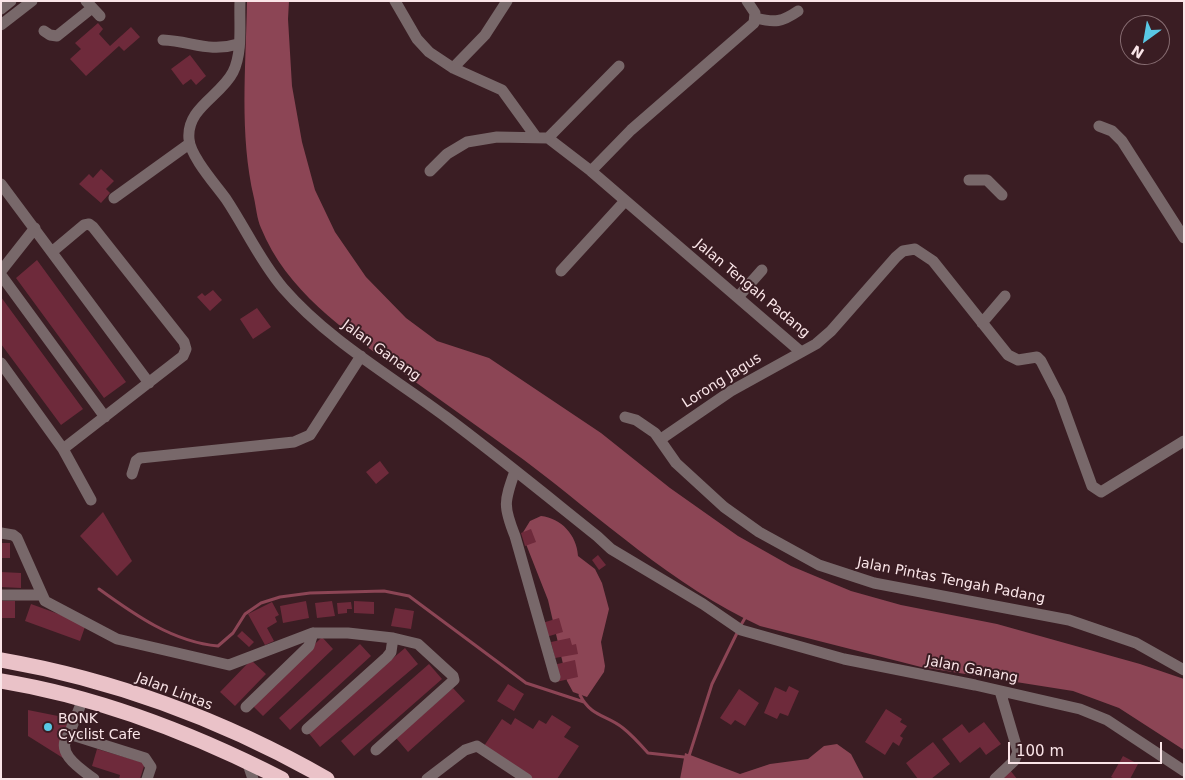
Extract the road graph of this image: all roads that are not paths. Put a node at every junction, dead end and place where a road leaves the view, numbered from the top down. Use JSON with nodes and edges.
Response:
{"nodes":[{"id":1,"x":11,"y":1,"type":"edge"},
{"id":2,"x":32,"y":1,"type":"edge"},
{"id":3,"x":240,"y":1,"type":"edge"},
{"id":4,"x":396,"y":1,"type":"edge"},
{"id":5,"x":507,"y":1,"type":"edge"},
{"id":6,"x":747,"y":1,"type":"edge"},
{"id":7,"x":92,"y":8,"type":"edge"},
{"id":8,"x":1,"y":9,"type":"edge"},
{"id":9,"x":798,"y":12,"type":"dead end"},
{"id":10,"x":756,"y":18,"type":"junction"},
{"id":11,"x":1,"y":25,"type":"edge"},
{"id":12,"x":44,"y":31,"type":"dead end"},
{"id":13,"x":162,"y":40,"type":"dead end"},
{"id":14,"x":238,"y":44,"type":"junction"},
{"id":15,"x":619,"y":66,"type":"dead end"},
{"id":16,"x":452,"y":68,"type":"junction"},
{"id":17,"x":1099,"y":126,"type":"dead end"},
{"id":18,"x":536,"y":137,"type":"junction"},
{"id":19,"x":548,"y":138,"type":"junction"},
{"id":20,"x":189,"y":144,"type":"junction"},
{"id":21,"x":430,"y":171,"type":"dead end"},
{"id":22,"x":591,"y":171,"type":"junction"},
{"id":23,"x":969,"y":180,"type":"dead end"},
{"id":24,"x":1,"y":184,"type":"edge"},
{"id":25,"x":1002,"y":195,"type":"dead end"},
{"id":26,"x":114,"y":198,"type":"dead end"},
{"id":27,"x":625,"y":201,"type":"junction"},
{"id":28,"x":35,"y":228,"type":"junction"},
{"id":29,"x":1184,"y":238,"type":"edge"},
{"id":30,"x":53,"y":251,"type":"junction"},
{"id":31,"x":762,"y":270,"type":"dead end"},
{"id":32,"x":561,"y":271,"type":"dead end"},
{"id":33,"x":1,"y":273,"type":"edge"},
{"id":34,"x":1005,"y":296,"type":"dead end"},
{"id":35,"x":738,"y":297,"type":"junction"},
{"id":36,"x":982,"y":323,"type":"junction"},
{"id":37,"x":801,"y":352,"type":"junction"},
{"id":38,"x":361,"y":356,"type":"junction"},
{"id":39,"x":1,"y":363,"type":"edge"},
{"id":40,"x":149,"y":383,"type":"junction"},
{"id":41,"x":106,"y":417,"type":"junction"},
{"id":42,"x":625,"y":417,"type":"dead end"},
{"id":43,"x":661,"y":439,"type":"junction"},
{"id":44,"x":1184,"y":441,"type":"edge"},
{"id":45,"x":63,"y":449,"type":"junction"},
{"id":46,"x":515,"y":471,"type":"junction"},
{"id":47,"x":132,"y":474,"type":"dead end"},
{"id":48,"x":90,"y":500,"type":"dead end"},
{"id":49,"x":1,"y":533,"type":"edge"},
{"id":50,"x":1,"y":595,"type":"edge"},
{"id":51,"x":40,"y":595,"type":"junction"},
{"id":52,"x":313,"y":633,"type":"junction"},
{"id":53,"x":393,"y":638,"type":"junction"},
{"id":54,"x":1,"y":660,"type":"edge"},
{"id":55,"x":1184,"y":670,"type":"edge"},
{"id":56,"x":555,"y":677,"type":"dead end"},
{"id":57,"x":1,"y":680,"type":"edge"},
{"id":58,"x":1000,"y":691,"type":"junction"},
{"id":59,"x":83,"y":699,"type":"junction"},
{"id":60,"x":246,"y":706,"type":"dead end"},
{"id":61,"x":307,"y":729,"type":"dead end"},
{"id":62,"x":70,"y":734,"type":"junction"},
{"id":63,"x":376,"y":750,"type":"dead end"},
{"id":64,"x":247,"y":761,"type":"junction"},
{"id":65,"x":1180,"y":768,"type":"edge"},
{"id":66,"x":281,"y":778,"type":"edge"},
{"id":67,"x":94,"y":779,"type":"edge"},
{"id":68,"x":147,"y":779,"type":"edge"},
{"id":69,"x":253,"y":779,"type":"edge"},
{"id":70,"x":276,"y":779,"type":"edge"},
{"id":71,"x":327,"y":779,"type":"edge"},
{"id":72,"x":428,"y":779,"type":"edge"},
{"id":73,"x":527,"y":779,"type":"edge"},
{"id":74,"x":994,"y":779,"type":"edge"}],
"edges":[{"from":1,"to":8,"type":"street"},
{"from":2,"to":11,"type":"street"},
{"from":3,"to":14,"type":"street"},
{"from":4,"to":16,"type":"street"},
{"from":5,"to":16,"type":"street"},
{"from":6,"to":10,"type":"street"},
{"from":7,"to":12,"type":"street"},
{"from":9,"to":10,"type":"street"},
{"from":10,"to":22,"type":"street"},
{"from":13,"to":14,"type":"street"},
{"from":14,"to":20,"type":"street"},
{"from":15,"to":19,"type":"street"},
{"from":16,"to":18,"type":"street"},
{"from":17,"to":29,"type":"street"},
{"from":18,"to":19,"type":"street"},
{"from":18,"to":21,"type":"street"},
{"from":19,"to":22,"type":"street","name":"Jalan Tengah Padang"},
{"from":20,"to":26,"type":"street"},
{"from":20,"to":38,"type":"street","name":"Jalan Ganang"},
{"from":22,"to":27,"type":"street","name":"Jalan Tengah Padang"},
{"from":23,"to":25,"type":"street"},
{"from":24,"to":28,"type":"street"},
{"from":27,"to":32,"type":"street"},
{"from":27,"to":35,"type":"street","name":"Jalan Tengah Padang"},
{"from":28,"to":30,"type":"street"},
{"from":28,"to":33,"type":"street"},
{"from":30,"to":40,"type":"street"},
{"from":30,"to":40,"type":"street"},
{"from":31,"to":35,"type":"street"},
{"from":33,"to":41,"type":"street"},
{"from":34,"to":36,"type":"street"},
{"from":35,"to":37,"type":"street","name":"Jalan Tengah Padang"},
{"from":36,"to":37,"type":"street","name":"Jalan Tengah Padang"},
{"from":36,"to":44,"type":"street","name":"Jalan Tengah Padang"},
{"from":37,"to":43,"type":"street","name":"Lorong Jagus"},
{"from":38,"to":46,"type":"street","name":"Jalan Ganang"},
{"from":38,"to":47,"type":"street"},
{"from":39,"to":45,"type":"street"},
{"from":40,"to":41,"type":"street"},
{"from":41,"to":45,"type":"street"},
{"from":42,"to":43,"type":"street","name":"Jalan Pintas Tengah Padang"},
{"from":43,"to":55,"type":"street","name":"Jalan Pintas Tengah Padang"},
{"from":45,"to":48,"type":"street"},
{"from":46,"to":56,"type":"street"},
{"from":46,"to":58,"type":"street","name":"Jalan Ganang"},
{"from":49,"to":51,"type":"street"},
{"from":50,"to":51,"type":"street"},
{"from":51,"to":52,"type":"street"},
{"from":52,"to":53,"type":"street"},
{"from":52,"to":60,"type":"street"},
{"from":53,"to":61,"type":"street"},
{"from":53,"to":63,"type":"street"},
{"from":54,"to":71,"type":"highway","name":"Jalan Lintas"},
{"from":57,"to":59,"type":"highway"},
{"from":58,"to":65,"type":"street","name":"Jalan Ganang"},
{"from":58,"to":74,"type":"street"},
{"from":59,"to":62,"type":"street"},
{"from":59,"to":64,"type":"highway"},
{"from":62,"to":67,"type":"street"},
{"from":62,"to":68,"type":"street"},
{"from":64,"to":66,"type":"highway"},
{"from":64,"to":69,"type":"street"},
{"from":66,"to":70,"type":"street"},
{"from":72,"to":73,"type":"street"}]}
